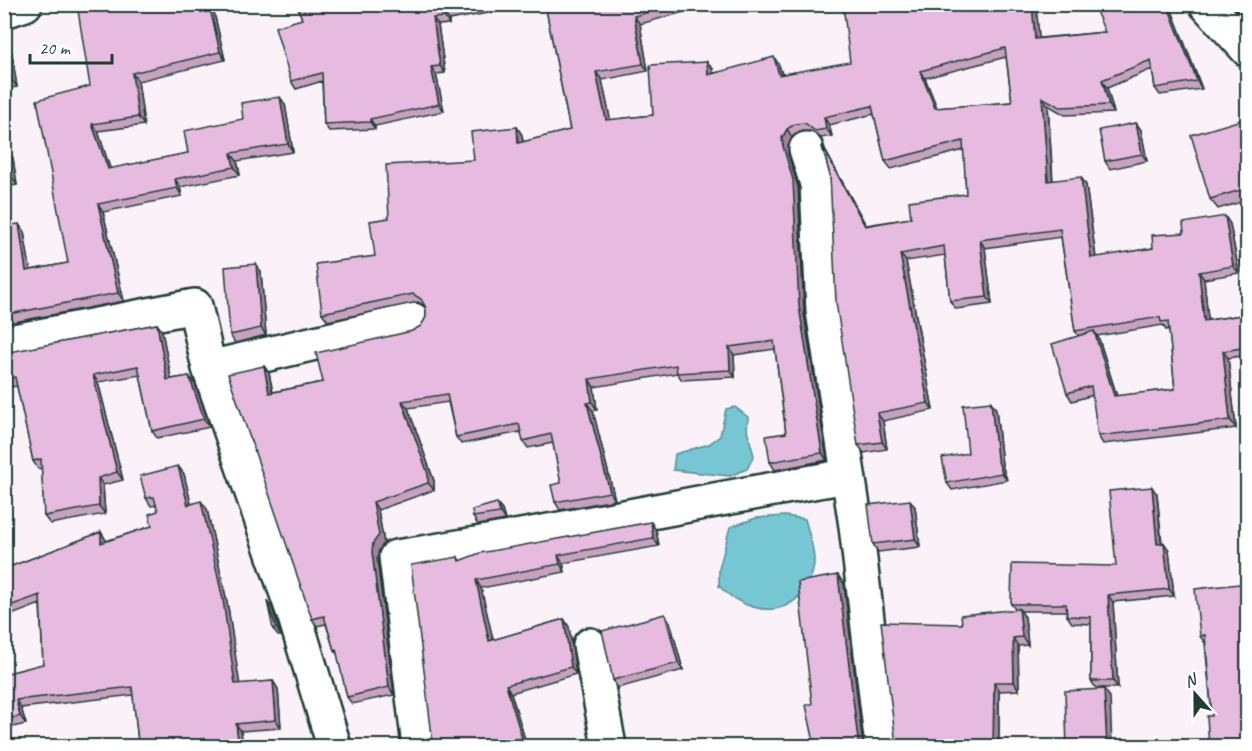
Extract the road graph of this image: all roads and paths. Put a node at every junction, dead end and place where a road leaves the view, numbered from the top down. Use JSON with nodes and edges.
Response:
{"nodes":[{"id":1,"x":25,"y":4,"type":"edge"},
{"id":2,"x":1206,"y":4,"type":"edge"},
{"id":3,"x":4,"y":11,"type":"edge"},
{"id":4,"x":1248,"y":50,"type":"edge"},
{"id":5,"x":806,"y":148,"type":"dead end"},
{"id":6,"x":413,"y":320,"type":"dead end"},
{"id":7,"x":4,"y":343,"type":"edge"},
{"id":8,"x":208,"y":368,"type":"junction"},
{"id":9,"x":847,"y":476,"type":"junction"},
{"id":10,"x":590,"y":645,"type":"dead end"},
{"id":11,"x":334,"y":747,"type":"edge"},
{"id":12,"x":419,"y":747,"type":"edge"},
{"id":13,"x":609,"y":747,"type":"edge"},
{"id":14,"x":882,"y":747,"type":"edge"}],
"edges":[{"from":1,"to":3,"type":"street"},
{"from":2,"to":4,"type":"street"},
{"from":5,"to":9,"type":"street"},
{"from":6,"to":8,"type":"street"},
{"from":7,"to":8,"type":"street"},
{"from":8,"to":11,"type":"street"},
{"from":9,"to":12,"type":"street"},
{"from":9,"to":14,"type":"street"},
{"from":10,"to":13,"type":"street"}]}
